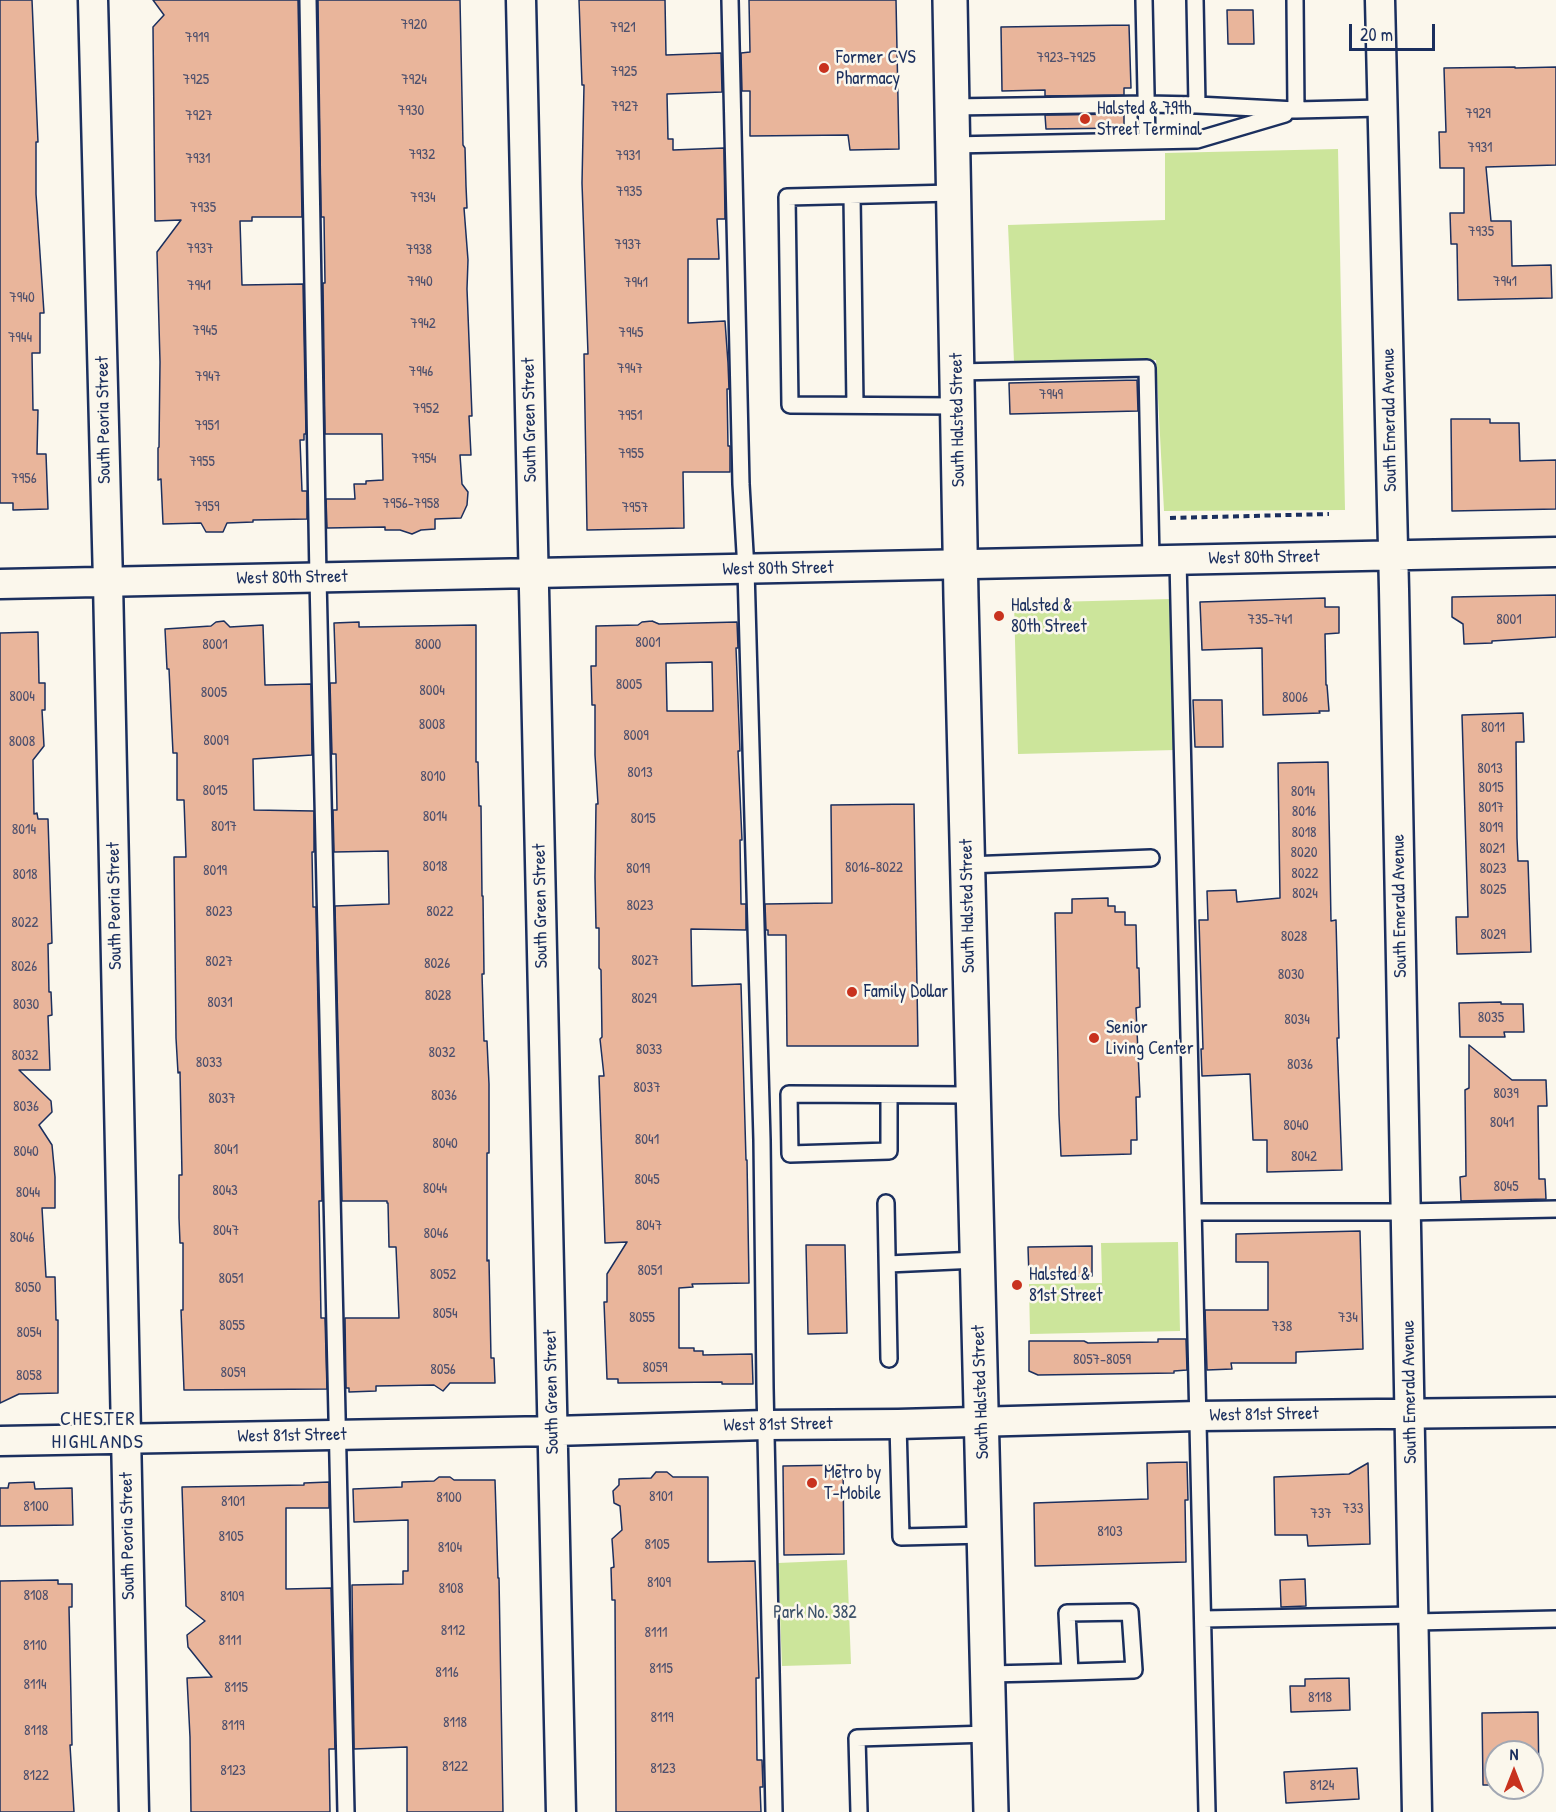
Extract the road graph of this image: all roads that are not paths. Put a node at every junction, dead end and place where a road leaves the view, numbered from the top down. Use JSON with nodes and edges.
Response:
{"nodes":[{"id":1,"x":93,"y":0,"type":"edge"},
{"id":2,"x":308,"y":0,"type":"edge"},
{"id":3,"x":521,"y":0,"type":"edge"},
{"id":4,"x":730,"y":0,"type":"edge"},
{"id":5,"x":950,"y":0,"type":"edge"},
{"id":6,"x":1144,"y":0,"type":"edge"},
{"id":7,"x":1195,"y":0,"type":"edge"},
{"id":8,"x":1295,"y":0,"type":"edge"},
{"id":9,"x":1380,"y":0,"type":"edge"},
{"id":10,"x":1146,"y":104,"type":"junction"},
{"id":11,"x":1197,"y":105,"type":"junction"},
{"id":12,"x":952,"y":107,"type":"junction"},
{"id":13,"x":1383,"y":108,"type":"junction"},
{"id":14,"x":1296,"y":110,"type":"junction"},
{"id":15,"x":1147,"y":140,"type":"junction"},
{"id":16,"x":952,"y":145,"type":"junction"},
{"id":17,"x":953,"y":193,"type":"junction"},
{"id":18,"x":852,"y":196,"type":"junction"},
{"id":19,"x":957,"y":372,"type":"junction"},
{"id":20,"x":855,"y":405,"type":"junction"},
{"id":21,"x":957,"y":406,"type":"junction"},
{"id":22,"x":1556,"y":552,"type":"edge"},
{"id":23,"x":1394,"y":555,"type":"junction"},
{"id":24,"x":1164,"y":560,"type":"junction"},
{"id":25,"x":960,"y":565,"type":"junction"},
{"id":26,"x":746,"y":570,"type":"junction"},
{"id":27,"x":533,"y":574,"type":"junction"},
{"id":28,"x":318,"y":578,"type":"junction"},
{"id":29,"x":108,"y":582,"type":"junction"},
{"id":30,"x":0,"y":584,"type":"edge"},
{"id":31,"x":1151,"y":858,"type":"dead end"},
{"id":32,"x":967,"y":865,"type":"junction"},
{"id":33,"x":972,"y":1095,"type":"junction"},
{"id":34,"x":889,"y":1096,"type":"junction"},
{"id":35,"x":790,"y":1139,"type":"junction"},
{"id":36,"x":762,"y":1140,"type":"junction"},
{"id":37,"x":886,"y":1203,"type":"dead end"},
{"id":38,"x":1556,"y":1209,"type":"edge"},
{"id":39,"x":1193,"y":1212,"type":"junction"},
{"id":40,"x":1406,"y":1212,"type":"junction"},
{"id":41,"x":977,"y":1260,"type":"junction"},
{"id":42,"x":888,"y":1264,"type":"junction"},
{"id":43,"x":889,"y":1359,"type":"dead end"},
{"id":44,"x":1556,"y":1412,"type":"edge"},
{"id":45,"x":1410,"y":1413,"type":"junction"},
{"id":46,"x":1198,"y":1416,"type":"junction"},
{"id":47,"x":981,"y":1422,"type":"junction"},
{"id":48,"x":898,"y":1424,"type":"junction"},
{"id":49,"x":766,"y":1425,"type":"junction"},
{"id":50,"x":553,"y":1431,"type":"junction"},
{"id":51,"x":336,"y":1435,"type":"junction"},
{"id":52,"x":126,"y":1439,"type":"junction"},
{"id":53,"x":0,"y":1442,"type":"edge"},
{"id":54,"x":985,"y":1534,"type":"junction"},
{"id":55,"x":1203,"y":1619,"type":"junction"},
{"id":56,"x":1414,"y":1619,"type":"junction"},
{"id":57,"x":1556,"y":1619,"type":"edge"},
{"id":58,"x":1070,"y":1672,"type":"junction"},
{"id":59,"x":988,"y":1674,"type":"junction"},
{"id":60,"x":989,"y":1734,"type":"junction"},
{"id":61,"x":134,"y":1812,"type":"edge"},
{"id":62,"x":346,"y":1812,"type":"edge"},
{"id":63,"x":561,"y":1812,"type":"edge"},
{"id":64,"x":774,"y":1812,"type":"edge"},
{"id":65,"x":859,"y":1812,"type":"edge"},
{"id":66,"x":991,"y":1812,"type":"edge"},
{"id":67,"x":1208,"y":1812,"type":"edge"},
{"id":68,"x":1418,"y":1812,"type":"edge"}],
"edges":[{"from":1,"to":29,"type":"street","name":"South Peoria Street"},
{"from":2,"to":28,"type":"lane"},
{"from":3,"to":27,"type":"street","name":"South Green Street"},
{"from":4,"to":26,"type":"lane"},
{"from":5,"to":12,"type":"main road","name":"South Halsted Street"},
{"from":6,"to":10,"type":"lane"},
{"from":7,"to":11,"type":"lane"},
{"from":8,"to":14,"type":"lane"},
{"from":9,"to":13,"type":"street","name":"South Emerald Avenue"},
{"from":10,"to":11,"type":"lane"},
{"from":10,"to":12,"type":"lane"},
{"from":10,"to":15,"type":"lane"},
{"from":11,"to":14,"type":"lane"},
{"from":12,"to":16,"type":"main road","name":"South Halsted Street"},
{"from":13,"to":14,"type":"lane"},
{"from":13,"to":23,"type":"street","name":"South Emerald Avenue"},
{"from":14,"to":15,"type":"lane"},
{"from":15,"to":16,"type":"lane"},
{"from":16,"to":17,"type":"main road","name":"South Halsted Street"},
{"from":17,"to":18,"type":"lane"},
{"from":17,"to":19,"type":"main road","name":"South Halsted Street"},
{"from":18,"to":20,"type":"lane"},
{"from":18,"to":20,"type":"lane"},
{"from":19,"to":21,"type":"main road","name":"South Halsted Street"},
{"from":19,"to":24,"type":"lane"},
{"from":20,"to":21,"type":"lane"},
{"from":21,"to":25,"type":"main road","name":"South Halsted Street"},
{"from":22,"to":23,"type":"street","name":"West 80th Street"},
{"from":23,"to":24,"type":"street","name":"West 80th Street"},
{"from":23,"to":40,"type":"street","name":"South Emerald Avenue"},
{"from":24,"to":25,"type":"street","name":"West 80th Street"},
{"from":24,"to":39,"type":"lane"},
{"from":25,"to":26,"type":"street","name":"West 80th Street"},
{"from":25,"to":32,"type":"main road","name":"South Halsted Street"},
{"from":26,"to":27,"type":"street","name":"West 80th Street"},
{"from":26,"to":36,"type":"lane"},
{"from":27,"to":28,"type":"street","name":"West 80th Street"},
{"from":27,"to":50,"type":"street","name":"South Green Street"},
{"from":28,"to":29,"type":"street","name":"West 80th Street"},
{"from":28,"to":51,"type":"lane"},
{"from":29,"to":30,"type":"street","name":"West 80th Street"},
{"from":29,"to":52,"type":"street","name":"South Peoria Street"},
{"from":31,"to":32,"type":"lane"},
{"from":32,"to":33,"type":"main road","name":"South Halsted Street"},
{"from":33,"to":34,"type":"lane"},
{"from":33,"to":41,"type":"main road","name":"South Halsted Street"},
{"from":34,"to":35,"type":"lane"},
{"from":34,"to":35,"type":"lane"},
{"from":35,"to":36,"type":"lane"},
{"from":36,"to":49,"type":"lane"},
{"from":37,"to":42,"type":"lane"},
{"from":38,"to":40,"type":"lane"},
{"from":39,"to":40,"type":"lane"},
{"from":39,"to":46,"type":"lane"},
{"from":40,"to":45,"type":"street","name":"South Emerald Avenue"},
{"from":41,"to":42,"type":"lane"},
{"from":41,"to":47,"type":"main road","name":"South Halsted Street"},
{"from":42,"to":43,"type":"lane"},
{"from":44,"to":45,"type":"street","name":"West 81st Street"},
{"from":45,"to":46,"type":"street","name":"West 81st Street"},
{"from":45,"to":56,"type":"street","name":"South Emerald Avenue"},
{"from":46,"to":47,"type":"street","name":"West 81st Street"},
{"from":46,"to":55,"type":"lane"},
{"from":47,"to":48,"type":"street","name":"West 81st Street"},
{"from":47,"to":54,"type":"main road","name":"South Halsted Street"},
{"from":48,"to":49,"type":"street","name":"West 81st Street"},
{"from":48,"to":54,"type":"lane"},
{"from":49,"to":50,"type":"street","name":"West 81st Street"},
{"from":49,"to":64,"type":"lane"},
{"from":50,"to":51,"type":"street","name":"West 81st Street"},
{"from":50,"to":63,"type":"street","name":"South Green Street"},
{"from":51,"to":52,"type":"street","name":"West 81st Street"},
{"from":51,"to":62,"type":"lane"},
{"from":52,"to":53,"type":"street","name":"West 81st Street"},
{"from":52,"to":61,"type":"street","name":"South Peoria Street"},
{"from":54,"to":59,"type":"main road","name":"South Halsted Street"},
{"from":55,"to":56,"type":"lane"},
{"from":55,"to":67,"type":"lane"},
{"from":56,"to":57,"type":"lane"},
{"from":56,"to":68,"type":"street","name":"South Emerald Avenue"},
{"from":58,"to":58,"type":"lane"},
{"from":58,"to":59,"type":"lane"},
{"from":59,"to":60,"type":"main road","name":"South Halsted Street"},
{"from":60,"to":65,"type":"lane"},
{"from":60,"to":66,"type":"main road","name":"South Halsted Street"}]}
